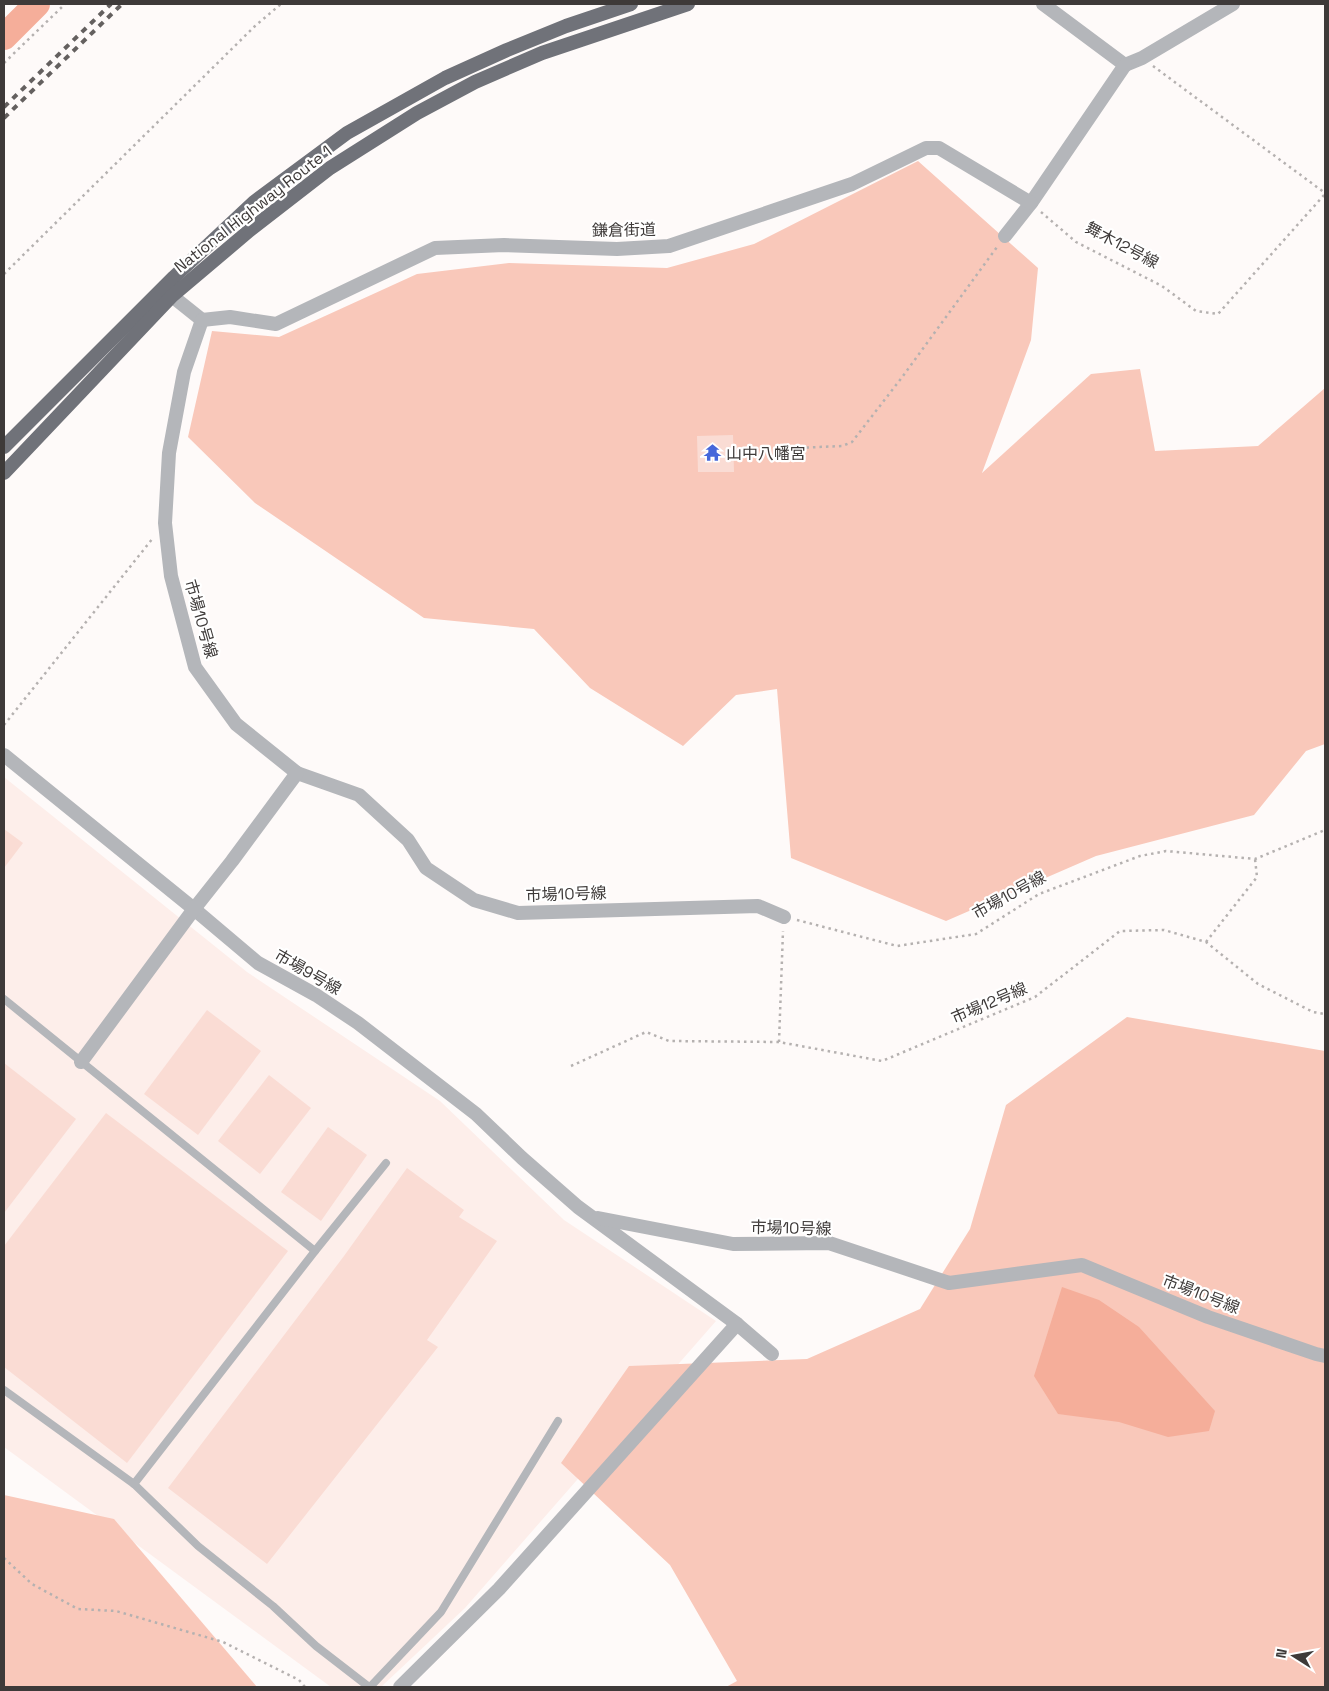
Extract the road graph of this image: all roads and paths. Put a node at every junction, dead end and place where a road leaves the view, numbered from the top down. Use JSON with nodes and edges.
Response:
{"nodes":[{"id":1,"x":65,"y":4,"type":"edge"},
{"id":2,"x":281,"y":4,"type":"edge"},
{"id":3,"x":631,"y":4,"type":"edge"},
{"id":4,"x":688,"y":4,"type":"edge"},
{"id":5,"x":1043,"y":4,"type":"edge"},
{"id":6,"x":1233,"y":4,"type":"edge"},
{"id":7,"x":1142,"y":58,"type":"junction"},
{"id":8,"x":4,"y":63,"type":"edge"},
{"id":9,"x":1125,"y":65,"type":"junction"},
{"id":10,"x":1325,"y":194,"type":"edge"},
{"id":11,"x":1031,"y":203,"type":"junction"},
{"id":12,"x":1006,"y":236,"type":"joint"},
{"id":13,"x":4,"y":274,"type":"edge"},
{"id":14,"x":172,"y":296,"type":"junction"},
{"id":15,"x":202,"y":320,"type":"junction"},
{"id":16,"x":4,"y":447,"type":"edge"},
{"id":17,"x":748,"y":450,"type":"dead end"},
{"id":18,"x":4,"y":473,"type":"edge"},
{"id":19,"x":165,"y":523,"type":"junction"},
{"id":20,"x":4,"y":725,"type":"edge"},
{"id":21,"x":4,"y":755,"type":"edge"},
{"id":22,"x":297,"y":773,"type":"junction"},
{"id":23,"x":1325,"y":830,"type":"edge"},
{"id":24,"x":1255,"y":859,"type":"junction"},
{"id":25,"x":194,"y":909,"type":"junction"},
{"id":26,"x":784,"y":917,"type":"junction"},
{"id":27,"x":1206,"y":942,"type":"junction"},
{"id":28,"x":4,"y":999,"type":"edge"},
{"id":29,"x":1325,"y":1014,"type":"edge"},
{"id":30,"x":779,"y":1042,"type":"junction"},
{"id":31,"x":82,"y":1062,"type":"junction"},
{"id":32,"x":571,"y":1066,"type":"dead end"},
{"id":33,"x":386,"y":1163,"type":"dead end"},
{"id":34,"x":595,"y":1218,"type":"junction"},
{"id":35,"x":314,"y":1251,"type":"junction"},
{"id":36,"x":737,"y":1324,"type":"junction"},
{"id":37,"x":772,"y":1354,"type":"dead end"},
{"id":38,"x":1325,"y":1356,"type":"edge"},
{"id":39,"x":4,"y":1390,"type":"edge"},
{"id":40,"x":558,"y":1421,"type":"dead end"},
{"id":41,"x":134,"y":1484,"type":"junction"},
{"id":42,"x":4,"y":1558,"type":"edge"},
{"id":43,"x":305,"y":1687,"type":"edge"},
{"id":44,"x":370,"y":1687,"type":"edge"},
{"id":45,"x":400,"y":1687,"type":"edge"}],
"edges":[{"from":1,"to":8,"type":"path"},
{"from":2,"to":13,"type":"path"},
{"from":3,"to":16,"type":"highway","name":"National Highway Route 1"},
{"from":4,"to":14,"type":"highway","name":"National Highway Route 1"},
{"from":5,"to":9,"type":"street"},
{"from":6,"to":7,"type":"street"},
{"from":7,"to":9,"type":"street"},
{"from":7,"to":10,"type":"path"},
{"from":9,"to":11,"type":"street"},
{"from":10,"to":11,"type":"path","name":"舞木12号線"},
{"from":11,"to":12,"type":"street"},
{"from":11,"to":15,"type":"street","name":"鎌倉街道"},
{"from":12,"to":17,"type":"path"},
{"from":14,"to":15,"type":"street"},
{"from":14,"to":18,"type":"highway","name":"National Highway Route 1"},
{"from":15,"to":19,"type":"street","name":"市場10号線"},
{"from":19,"to":20,"type":"path"},
{"from":19,"to":22,"type":"street","name":"市場10号線"},
{"from":21,"to":25,"type":"street","name":"市場9号線"},
{"from":22,"to":25,"type":"street"},
{"from":22,"to":26,"type":"street","name":"市場10号線"},
{"from":23,"to":24,"type":"path","name":"市場10号線"},
{"from":24,"to":26,"type":"path","name":"市場10号線"},
{"from":24,"to":27,"type":"path"},
{"from":25,"to":31,"type":"street"},
{"from":25,"to":34,"type":"street","name":"市場9号線"},
{"from":26,"to":30,"type":"path"},
{"from":27,"to":29,"type":"path","name":"市場12号線"},
{"from":27,"to":30,"type":"path","name":"市場12号線"},
{"from":28,"to":31,"type":"lane"},
{"from":30,"to":32,"type":"path","name":"市場12号線"},
{"from":31,"to":35,"type":"lane"},
{"from":33,"to":35,"type":"lane"},
{"from":34,"to":36,"type":"street","name":"市場9号線"},
{"from":34,"to":38,"type":"street","name":"市場10号線"},
{"from":35,"to":41,"type":"lane"},
{"from":36,"to":37,"type":"street","name":"市場9号線"},
{"from":36,"to":45,"type":"street"},
{"from":39,"to":41,"type":"lane"},
{"from":40,"to":44,"type":"lane"},
{"from":41,"to":44,"type":"lane"},
{"from":42,"to":43,"type":"path"}]}
